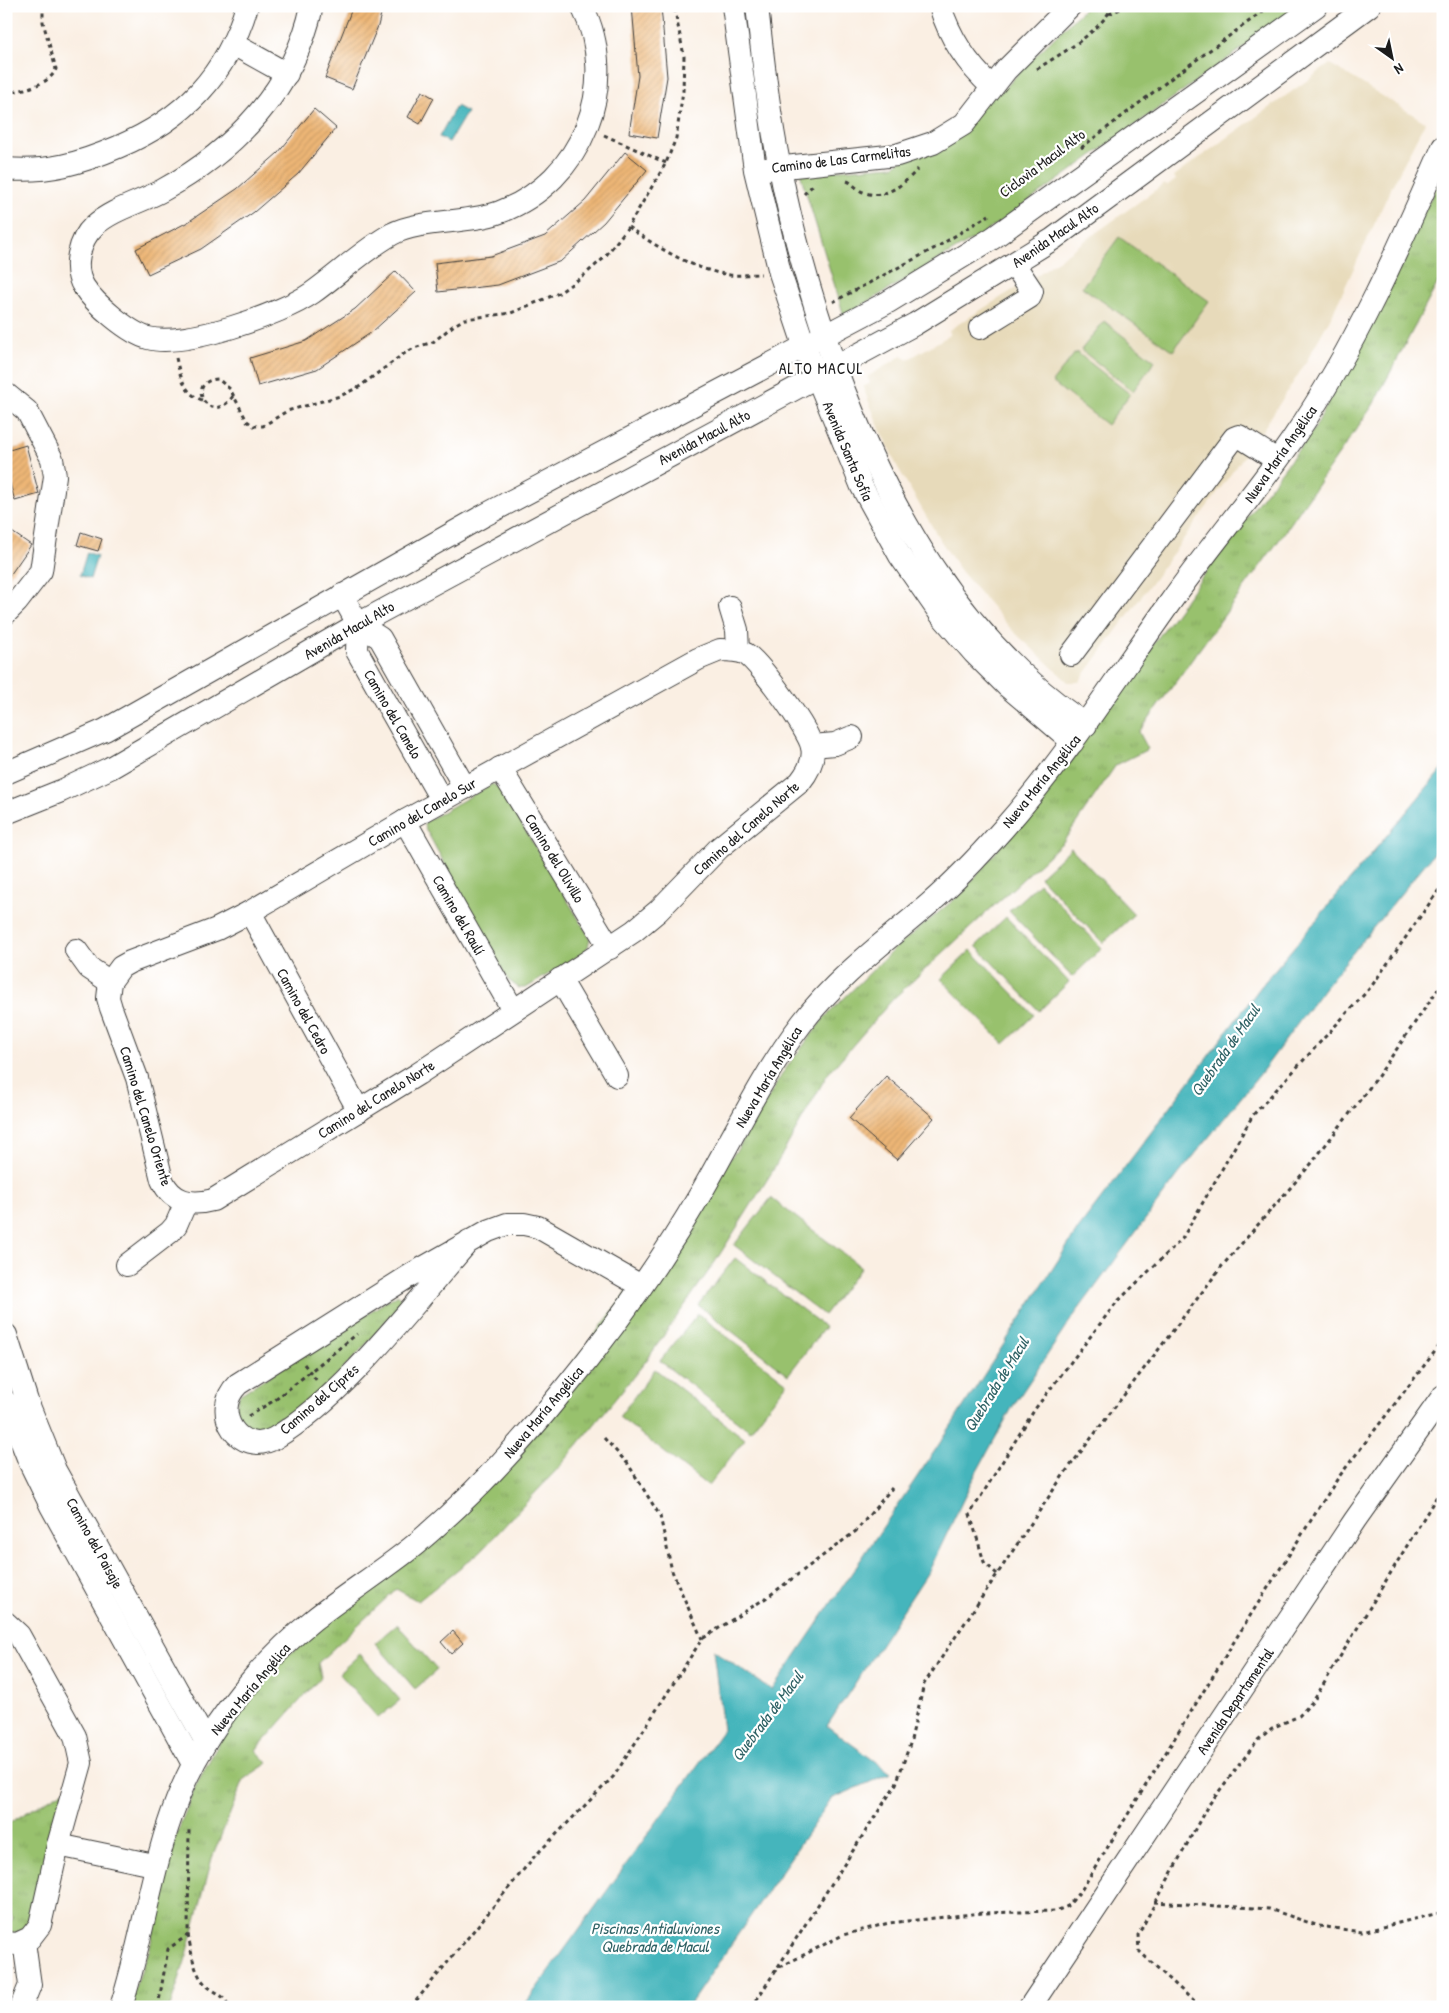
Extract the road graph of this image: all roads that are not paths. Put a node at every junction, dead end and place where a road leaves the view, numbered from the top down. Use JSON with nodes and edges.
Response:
{"nodes":[{"id":1,"x":247,"y":6,"type":"edge"},
{"id":2,"x":312,"y":6,"type":"edge"},
{"id":3,"x":582,"y":6,"type":"edge"},
{"id":4,"x":733,"y":6,"type":"edge"},
{"id":5,"x":757,"y":6,"type":"edge"},
{"id":6,"x":940,"y":6,"type":"edge"},
{"id":7,"x":1070,"y":6,"type":"edge"},
{"id":8,"x":1316,"y":6,"type":"edge"},
{"id":9,"x":1369,"y":6,"type":"edge"},
{"id":10,"x":233,"y":44,"type":"junction"},
{"id":11,"x":287,"y":74,"type":"junction"},
{"id":12,"x":999,"y":78,"type":"junction"},
{"id":13,"x":1443,"y":147,"type":"edge"},
{"id":14,"x":779,"y":166,"type":"junction"},
{"id":15,"x":6,"y":170,"type":"edge"},
{"id":16,"x":755,"y":170,"type":"junction"},
{"id":17,"x":1014,"y":264,"type":"junction"},
{"id":18,"x":822,"y":328,"type":"junction"},
{"id":19,"x":980,"y":328,"type":"dead end"},
{"id":20,"x":804,"y":345,"type":"junction"},
{"id":21,"x":826,"y":371,"type":"junction"},
{"id":22,"x":6,"y":394,"type":"edge"},
{"id":23,"x":1277,"y":460,"type":"junction"},
{"id":24,"x":342,"y":594,"type":"junction"},
{"id":25,"x":730,"y":607,"type":"dead end"},
{"id":26,"x":6,"y":613,"type":"edge"},
{"id":27,"x":358,"y":624,"type":"junction"},
{"id":28,"x":738,"y":651,"type":"junction"},
{"id":29,"x":1071,"y":655,"type":"dead end"},
{"id":30,"x":1079,"y":734,"type":"junction"},
{"id":31,"x":852,"y":737,"type":"dead end"},
{"id":32,"x":812,"y":746,"type":"junction"},
{"id":33,"x":500,"y":768,"type":"junction"},
{"id":34,"x":6,"y":772,"type":"edge"},
{"id":35,"x":465,"y":788,"type":"junction"},
{"id":36,"x":442,"y":801,"type":"junction"},
{"id":37,"x":6,"y":813,"type":"edge"},
{"id":38,"x":406,"y":821,"type":"junction"},
{"id":39,"x":250,"y":912,"type":"junction"},
{"id":40,"x":610,"y":948,"type":"junction"},
{"id":41,"x":76,"y":950,"type":"dead end"},
{"id":42,"x":560,"y":979,"type":"junction"},
{"id":43,"x":110,"y":982,"type":"junction"},
{"id":44,"x":513,"y":1010,"type":"junction"},
{"id":45,"x":617,"y":1076,"type":"dead end"},
{"id":46,"x":359,"y":1111,"type":"junction"},
{"id":47,"x":186,"y":1202,"type":"junction"},
{"id":48,"x":469,"y":1241,"type":"junction"},
{"id":49,"x":127,"y":1265,"type":"dead end"},
{"id":50,"x":641,"y":1286,"type":"junction"},
{"id":51,"x":6,"y":1335,"type":"edge"},
{"id":52,"x":1443,"y":1396,"type":"edge"},
{"id":53,"x":6,"y":1402,"type":"edge"},
{"id":54,"x":6,"y":1623,"type":"edge"},
{"id":55,"x":206,"y":1742,"type":"junction"},
{"id":56,"x":193,"y":1764,"type":"junction"},
{"id":57,"x":58,"y":1845,"type":"junction"},
{"id":58,"x":154,"y":1865,"type":"junction"},
{"id":59,"x":15,"y":1942,"type":"edge"},
{"id":60,"x":21,"y":2007,"type":"edge"},
{"id":61,"x":121,"y":2007,"type":"edge"},
{"id":62,"x":1030,"y":2007,"type":"edge"}],
"edges":[{"from":1,"to":10,"type":"street"},
{"from":2,"to":11,"type":"street"},
{"from":3,"to":11,"type":"street"},
{"from":4,"to":16,"type":"street","name":"Avenida Santa Sofía"},
{"from":5,"to":14,"type":"street","name":"Avenida Santa Sofía"},
{"from":6,"to":12,"type":"street"},
{"from":7,"to":12,"type":"street","name":"Camino de Las Carmelitas"},
{"from":8,"to":18,"type":"street"},
{"from":9,"to":17,"type":"street","name":"Avenida Macul Alto"},
{"from":10,"to":11,"type":"street"},
{"from":10,"to":15,"type":"street"},
{"from":12,"to":14,"type":"street","name":"Camino de Las Carmelitas"},
{"from":13,"to":23,"type":"street","name":"Nueva María Angélica"},
{"from":14,"to":16,"type":"street","name":"Camino de Las Carmelitas"},
{"from":14,"to":18,"type":"street","name":"Avenida Santa Sofía"},
{"from":16,"to":20,"type":"street","name":"Avenida Santa Sofía"},
{"from":17,"to":19,"type":"street"},
{"from":17,"to":21,"type":"street","name":"Avenida Macul Alto"},
{"from":18,"to":20,"type":"street"},
{"from":18,"to":21,"type":"street","name":"Avenida Santa Sofía"},
{"from":20,"to":21,"type":"street","name":"Avenida Santa Sofía"},
{"from":20,"to":24,"type":"street"},
{"from":21,"to":27,"type":"street","name":"Avenida Macul Alto"},
{"from":21,"to":30,"type":"street","name":"Avenida Santa Sofía"},
{"from":22,"to":26,"type":"street"},
{"from":23,"to":29,"type":"street"},
{"from":23,"to":30,"type":"street","name":"Nueva María Angélica"},
{"from":24,"to":27,"type":"street","name":"Camino del Canelo"},
{"from":24,"to":34,"type":"street"},
{"from":25,"to":28,"type":"street"},
{"from":27,"to":35,"type":"street","name":"Camino del Canelo"},
{"from":27,"to":36,"type":"street","name":"Camino del Canelo"},
{"from":27,"to":37,"type":"street","name":"Avenida Macul Alto"},
{"from":28,"to":32,"type":"street"},
{"from":28,"to":33,"type":"street","name":"Camino del Canelo Sur"},
{"from":30,"to":50,"type":"street","name":"Nueva María Angélica"},
{"from":31,"to":32,"type":"street"},
{"from":32,"to":40,"type":"street","name":"Camino del Canelo Norte"},
{"from":33,"to":35,"type":"street","name":"Camino del Canelo Sur"},
{"from":33,"to":40,"type":"street","name":"Camino del Olivillo"},
{"from":35,"to":36,"type":"street","name":"Camino del Canelo Sur"},
{"from":36,"to":38,"type":"street","name":"Camino del Canelo Sur"},
{"from":38,"to":39,"type":"street","name":"Camino del Canelo Sur"},
{"from":38,"to":44,"type":"street","name":"Camino del Raulí"},
{"from":39,"to":43,"type":"street","name":"Camino del Canelo Sur"},
{"from":39,"to":46,"type":"street","name":"Camino del Cedro"},
{"from":40,"to":42,"type":"street","name":"Camino del Canelo Norte"},
{"from":41,"to":43,"type":"street"},
{"from":42,"to":44,"type":"street","name":"Camino del Canelo Norte"},
{"from":42,"to":45,"type":"street"},
{"from":43,"to":47,"type":"street","name":"Camino del Canelo Oriente"},
{"from":44,"to":46,"type":"street","name":"Camino del Canelo Norte"},
{"from":46,"to":47,"type":"street","name":"Camino del Canelo Norte"},
{"from":47,"to":49,"type":"street","name":"Camino del Canelo Oriente"},
{"from":48,"to":48,"type":"street","name":"Camino del Ciprés"},
{"from":48,"to":50,"type":"street","name":"Camino del Ciprés"},
{"from":50,"to":55,"type":"street","name":"Nueva María Angélica"},
{"from":51,"to":55,"type":"street","name":"Camino del Paisaje"},
{"from":52,"to":62,"type":"street","name":"Avenida Departamental"},
{"from":53,"to":56,"type":"street","name":"Camino del Paisaje"},
{"from":54,"to":57,"type":"street"},
{"from":55,"to":56,"type":"street","name":"Nueva María Angélica"},
{"from":56,"to":58,"type":"street","name":"Nueva María Angélica"},
{"from":57,"to":58,"type":"street"},
{"from":57,"to":59,"type":"street"},
{"from":58,"to":61,"type":"street","name":"Nueva María Angélica"},
{"from":59,"to":60,"type":"street"}]}
